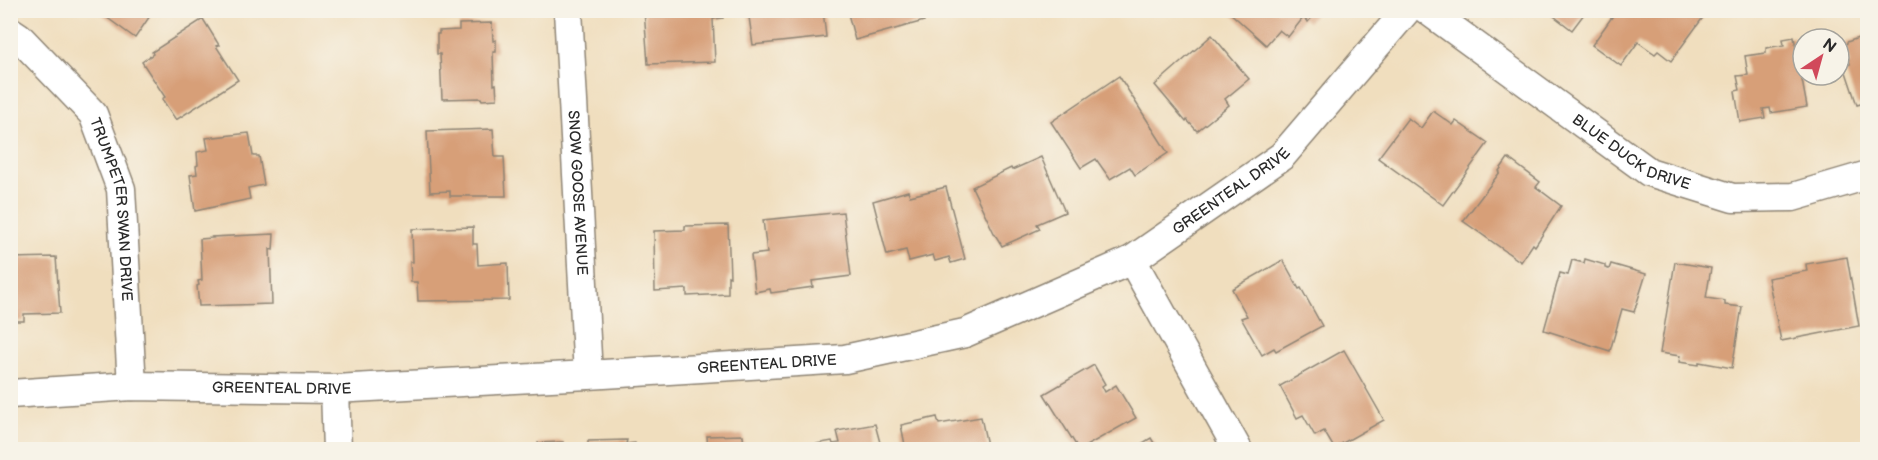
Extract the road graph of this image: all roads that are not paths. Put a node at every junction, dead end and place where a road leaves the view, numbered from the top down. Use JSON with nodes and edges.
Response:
{"nodes":[{"id":1,"x":568,"y":10,"type":"edge"},
{"id":2,"x":1407,"y":10,"type":"edge"},
{"id":3,"x":1427,"y":10,"type":"edge"},
{"id":4,"x":10,"y":31,"type":"edge"},
{"id":5,"x":1868,"y":175,"type":"edge"},
{"id":6,"x":1132,"y":260,"type":"junction"},
{"id":7,"x":588,"y":375,"type":"junction"},
{"id":8,"x":132,"y":386,"type":"junction"},
{"id":9,"x":335,"y":389,"type":"junction"},
{"id":10,"x":10,"y":394,"type":"edge"},
{"id":11,"x":337,"y":450,"type":"edge"},
{"id":12,"x":1238,"y":450,"type":"edge"}],
"edges":[{"from":1,"to":7,"type":"street","name":"SNOW GOOSE AVENUE"},
{"from":2,"to":6,"type":"street","name":"GREENTEAL DRIVE"},
{"from":3,"to":5,"type":"street","name":"BLUE DUCK DRIVE"},
{"from":4,"to":8,"type":"street","name":"TRUMPETER SWAN DRIVE"},
{"from":6,"to":7,"type":"street","name":"GREENTEAL DRIVE"},
{"from":6,"to":12,"type":"street"},
{"from":7,"to":9,"type":"street","name":"GREENTEAL DRIVE"},
{"from":8,"to":9,"type":"street","name":"GREENTEAL DRIVE"},
{"from":8,"to":10,"type":"street","name":"GREENTEAL DRIVE"},
{"from":9,"to":11,"type":"street"}]}
